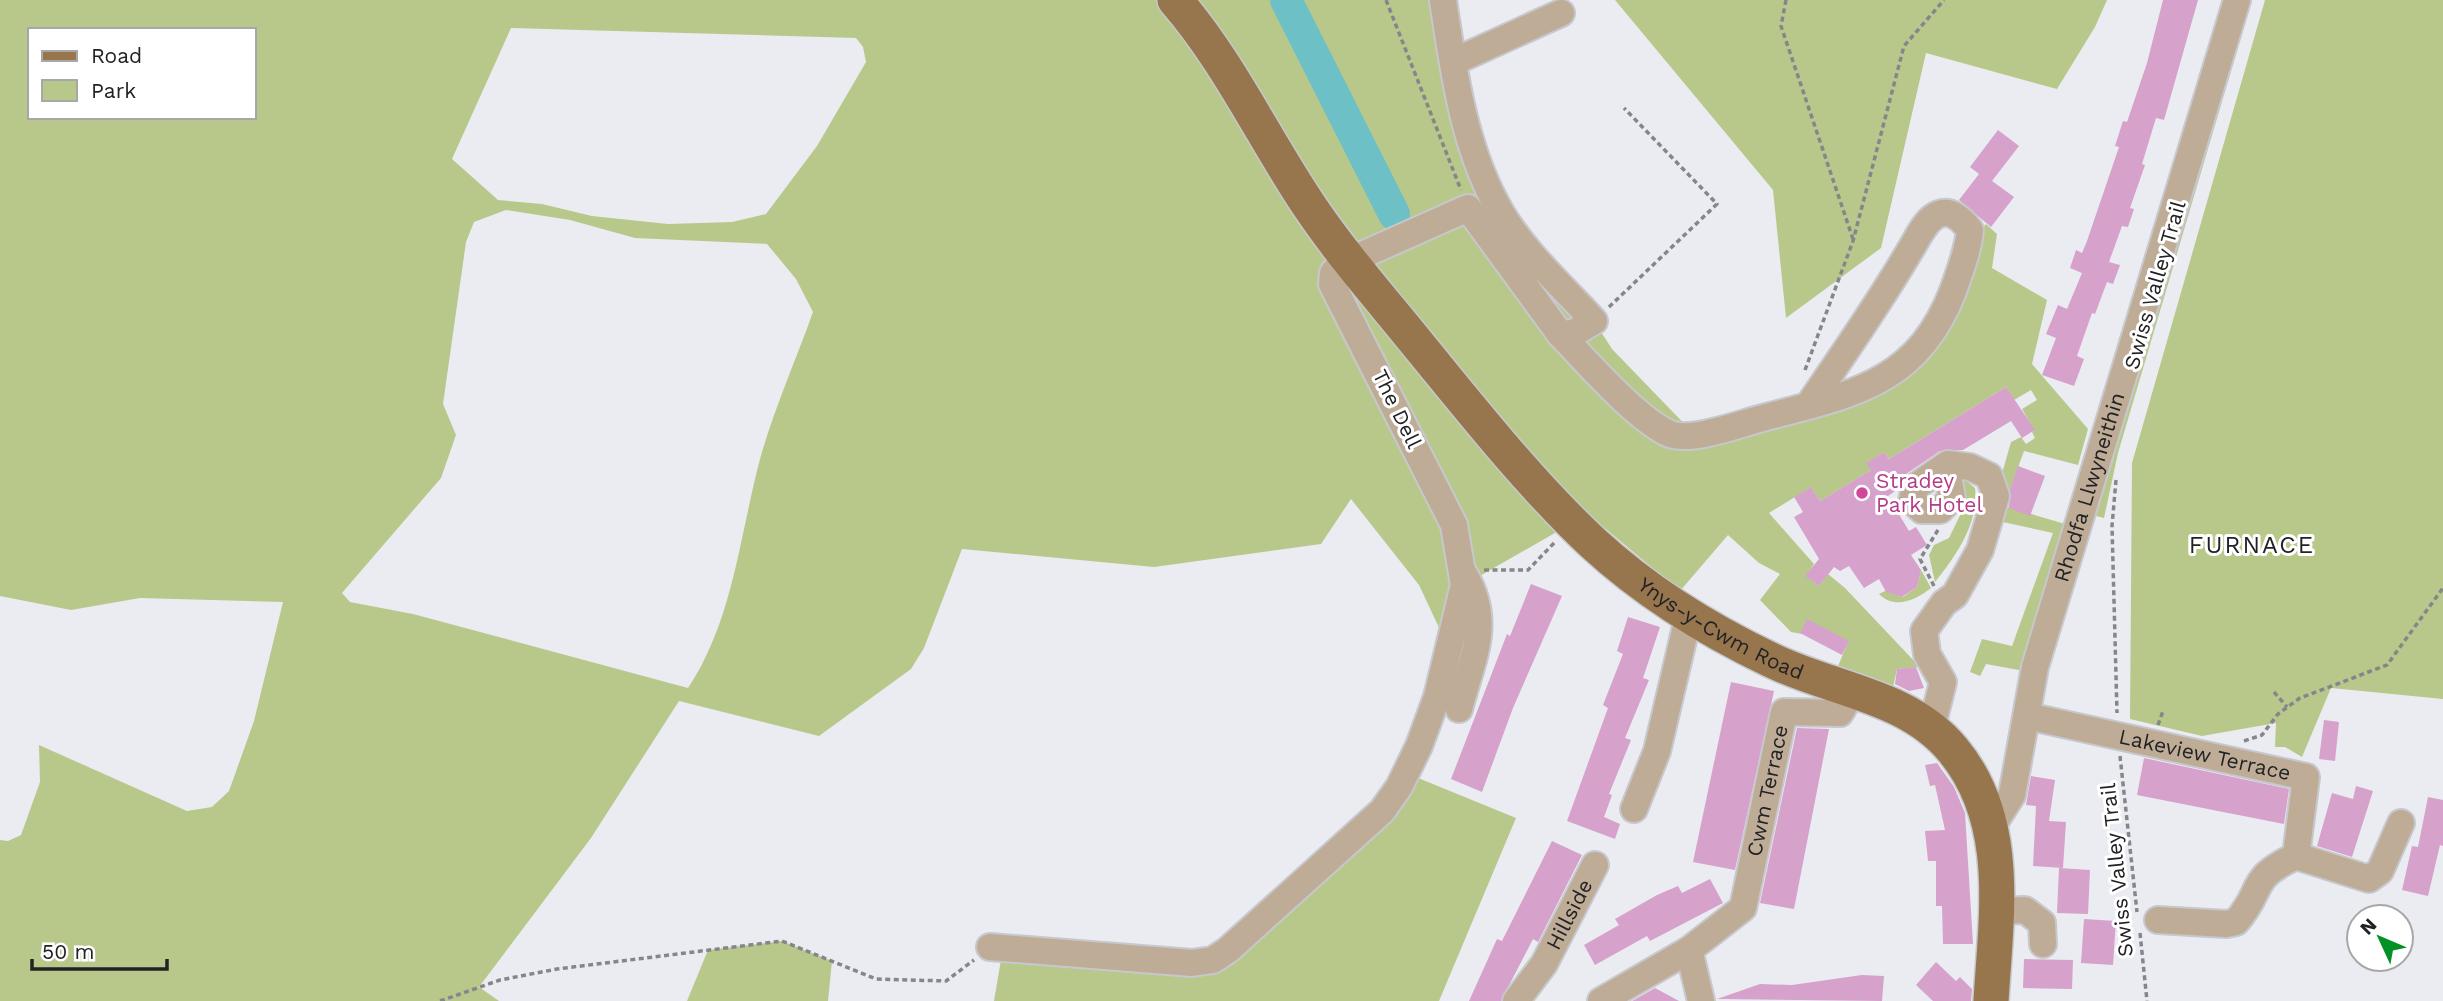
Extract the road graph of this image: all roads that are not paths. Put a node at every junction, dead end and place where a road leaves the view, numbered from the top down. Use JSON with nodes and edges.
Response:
{"nodes":[{"id":1,"x":1175,"y":0,"type":"edge"},
{"id":2,"x":1443,"y":0,"type":"edge"},
{"id":3,"x":2236,"y":0,"type":"edge"},
{"id":4,"x":1561,"y":13,"type":"dead end"},
{"id":5,"x":1453,"y":62,"type":"junction"},
{"id":6,"x":1351,"y":262,"type":"junction"},
{"id":7,"x":1560,"y":334,"type":"junction"},
{"id":8,"x":1808,"y":406,"type":"junction"},
{"id":9,"x":1936,"y":473,"type":"dead end"},
{"id":10,"x":1463,"y":577,"type":"junction"},
{"id":11,"x":1689,"y":614,"type":"junction"},
{"id":12,"x":1853,"y":690,"type":"junction"},
{"id":13,"x":1458,"y":709,"type":"dead end"},
{"id":14,"x":2027,"y":716,"type":"junction"},
{"id":15,"x":1931,"y":726,"type":"junction"},
{"id":16,"x":1634,"y":809,"type":"dead end"},
{"id":17,"x":2400,"y":823,"type":"dead end"},
{"id":18,"x":1991,"y":828,"type":"junction"},
{"id":19,"x":2296,"y":856,"type":"junction"},
{"id":20,"x":1595,"y":865,"type":"dead end"},
{"id":21,"x":1997,"y":911,"type":"junction"},
{"id":22,"x":2158,"y":920,"type":"dead end"},
{"id":23,"x":2043,"y":944,"type":"dead end"},
{"id":24,"x":990,"y":947,"type":"road end"},
{"id":25,"x":1689,"y":950,"type":"junction"},
{"id":26,"x":1544,"y":964,"type":"junction"},
{"id":27,"x":1516,"y":1001,"type":"edge"},
{"id":28,"x":1538,"y":1001,"type":"edge"},
{"id":29,"x":1601,"y":1001,"type":"edge"},
{"id":30,"x":1701,"y":1001,"type":"edge"},
{"id":31,"x":1991,"y":1001,"type":"edge"}],
"edges":[{"from":1,"to":6,"type":"main road","name":"Ynys-y-Cwm Road"},
{"from":2,"to":5,"type":"street"},
{"from":3,"to":14,"type":"street","name":"Rhodfa Llwyneithin"},
{"from":4,"to":5,"type":"street"},
{"from":5,"to":7,"type":"street"},
{"from":6,"to":7,"type":"street"},
{"from":6,"to":10,"type":"street","name":"The Dell"},
{"from":6,"to":11,"type":"main road","name":"Ynys-y-Cwm Road"},
{"from":7,"to":8,"type":"street"},
{"from":8,"to":8,"type":"street"},
{"from":9,"to":15,"type":"street"},
{"from":10,"to":13,"type":"street","name":"The Dell"},
{"from":10,"to":24,"type":"street"},
{"from":11,"to":12,"type":"main road","name":"Ynys-y-Cwm Road"},
{"from":11,"to":16,"type":"street"},
{"from":12,"to":15,"type":"main road","name":"Ynys-y-Cwm Road"},
{"from":12,"to":25,"type":"street","name":"Cwm Terrace"},
{"from":14,"to":18,"type":"street","name":"Rhodfa Llwyneithin"},
{"from":14,"to":19,"type":"street","name":"Lakeview Terrace"},
{"from":15,"to":18,"type":"main road","name":"Ynys-y-Cwm Road"},
{"from":17,"to":19,"type":"street"},
{"from":18,"to":21,"type":"main road","name":"Ynys-y-Cwm Road"},
{"from":19,"to":22,"type":"street"},
{"from":20,"to":26,"type":"street","name":"Hillside"},
{"from":21,"to":23,"type":"street"},
{"from":21,"to":31,"type":"main road","name":"Ynys-y-Cwm Road"},
{"from":25,"to":29,"type":"street"},
{"from":25,"to":30,"type":"street"},
{"from":26,"to":27,"type":"street","name":"Hillside"},
{"from":26,"to":28,"type":"street","name":"Hillside"}]}
